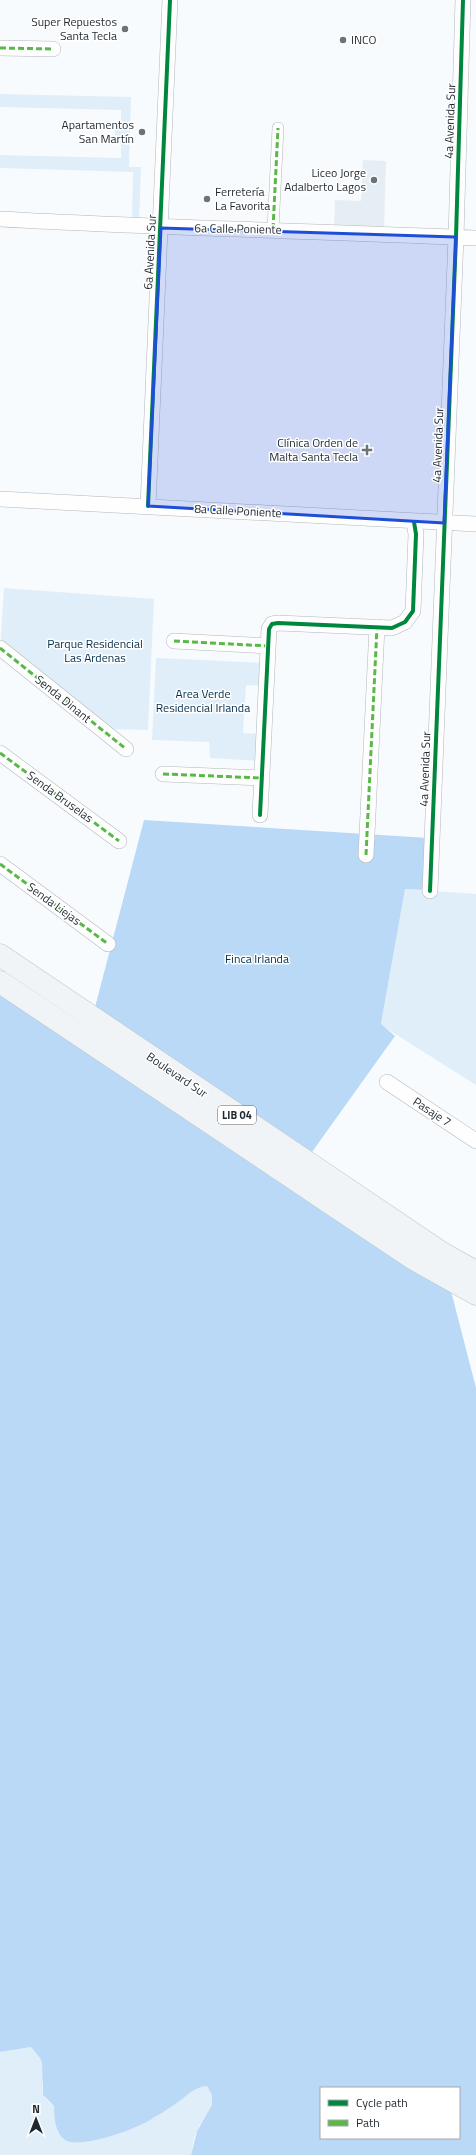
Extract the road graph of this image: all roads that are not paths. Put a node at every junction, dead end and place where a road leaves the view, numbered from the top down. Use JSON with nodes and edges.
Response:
{"nodes":[{"id":1,"x":170,"y":0,"type":"edge"},
{"id":2,"x":463,"y":0,"type":"edge"},
{"id":3,"x":0,"y":48,"type":"edge"},
{"id":4,"x":53,"y":49,"type":"dead end"},
{"id":5,"x":278,"y":128,"type":"dead end"},
{"id":6,"x":0,"y":219,"type":"edge"},
{"id":7,"x":161,"y":228,"type":"junction"},
{"id":8,"x":273,"y":230,"type":"junction"},
{"id":9,"x":456,"y":237,"type":"junction"},
{"id":10,"x":476,"y":238,"type":"edge"},
{"id":11,"x":0,"y":499,"type":"edge"},
{"id":12,"x":148,"y":506,"type":"junction"},
{"id":13,"x":414,"y":522,"type":"junction"},
{"id":14,"x":444,"y":523,"type":"junction"},
{"id":15,"x":476,"y":524,"type":"edge"},
{"id":16,"x":377,"y":628,"type":"junction"},
{"id":17,"x":174,"y":641,"type":"dead end"},
{"id":18,"x":268,"y":646,"type":"junction"},
{"id":19,"x":0,"y":648,"type":"edge"},
{"id":20,"x":126,"y":750,"type":"dead end"},
{"id":21,"x":0,"y":753,"type":"edge"},
{"id":22,"x":163,"y":774,"type":"dead end"},
{"id":23,"x":262,"y":778,"type":"junction"},
{"id":24,"x":260,"y":815,"type":"dead end"},
{"id":25,"x":120,"y":841,"type":"dead end"},
{"id":26,"x":366,"y":855,"type":"dead end"},
{"id":27,"x":0,"y":864,"type":"edge"},
{"id":28,"x":430,"y":891,"type":"dead end"},
{"id":29,"x":108,"y":944,"type":"dead end"},
{"id":30,"x":0,"y":955,"type":"edge"},
{"id":31,"x":0,"y":982,"type":"edge"},
{"id":32,"x":387,"y":1082,"type":"dead end"},
{"id":33,"x":476,"y":1141,"type":"edge"},
{"id":34,"x":476,"y":1272,"type":"edge"},
{"id":35,"x":476,"y":1294,"type":"edge"}],
"edges":[{"from":1,"to":7,"type":"street","name":"6a Avenida Sur"},
{"from":2,"to":9,"type":"street","name":"4a Avenida Sur"},
{"from":3,"to":4,"type":"street"},
{"from":5,"to":8,"type":"street"},
{"from":6,"to":7,"type":"street","name":"6a Calle Poniente"},
{"from":7,"to":8,"type":"street","name":"6a Calle Poniente"},
{"from":7,"to":12,"type":"street","name":"6a Avenida Sur"},
{"from":8,"to":9,"type":"street","name":"6a Calle Poniente"},
{"from":9,"to":10,"type":"street","name":"6a Calle Poniente"},
{"from":9,"to":14,"type":"street","name":"4a Avenida Sur"},
{"from":11,"to":12,"type":"street","name":"8a Calle Poniente"},
{"from":12,"to":13,"type":"street","name":"8a Calle Poniente"},
{"from":13,"to":14,"type":"street","name":"8a Calle Poniente"},
{"from":13,"to":16,"type":"street"},
{"from":14,"to":15,"type":"street","name":"8a Calle Poniente"},
{"from":14,"to":28,"type":"street","name":"4a Avenida Sur"},
{"from":16,"to":18,"type":"street"},
{"from":16,"to":26,"type":"street"},
{"from":17,"to":18,"type":"street"},
{"from":18,"to":23,"type":"street"},
{"from":19,"to":20,"type":"street","name":"Senda Dinant"},
{"from":21,"to":25,"type":"street","name":"Senda Bruselas"},
{"from":22,"to":23,"type":"street"},
{"from":23,"to":24,"type":"street"},
{"from":27,"to":29,"type":"street","name":"Senda Liejas"},
{"from":30,"to":34,"type":"highway","name":"Boulevard Sur","number":"LIB 04"},
{"from":31,"to":35,"type":"highway","name":"Boulevard Sur","number":"LIB 04"},
{"from":32,"to":33,"type":"street","name":"Pasaje 7"}]}
